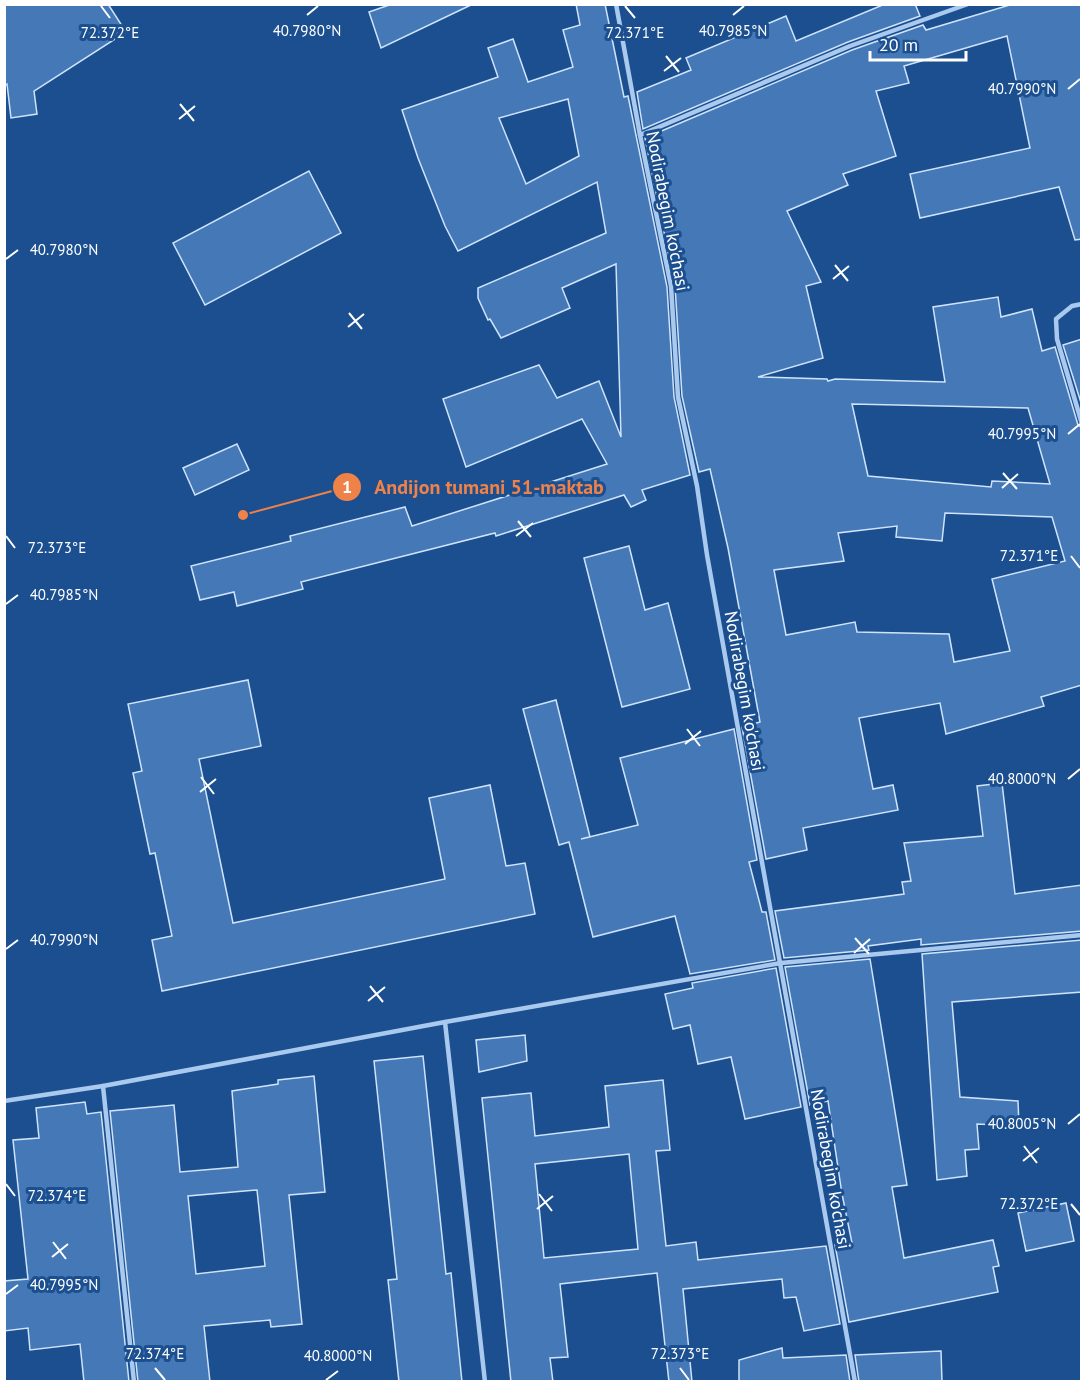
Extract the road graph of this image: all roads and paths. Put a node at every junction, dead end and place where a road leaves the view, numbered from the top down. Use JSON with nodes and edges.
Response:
{"nodes":[{"id":1,"x":616,"y":4,"type":"edge"},
{"id":2,"x":968,"y":4,"type":"edge"},
{"id":3,"x":640,"y":135,"type":"junction"},
{"id":4,"x":1082,"y":303,"type":"edge"},
{"id":5,"x":1082,"y":424,"type":"edge"},
{"id":6,"x":1082,"y":935,"type":"edge"},
{"id":7,"x":781,"y":963,"type":"junction"},
{"id":8,"x":445,"y":1022,"type":"junction"},
{"id":9,"x":103,"y":1086,"type":"junction"},
{"id":10,"x":4,"y":1101,"type":"edge"},
{"id":11,"x":134,"y":1382,"type":"edge"},
{"id":12,"x":485,"y":1382,"type":"edge"},
{"id":13,"x":855,"y":1382,"type":"edge"}],
"edges":[{"from":1,"to":3,"type":"lane","name":"Nodirabegim ko'chasi"},
{"from":2,"to":3,"type":"lane"},
{"from":3,"to":7,"type":"lane","name":"Nodirabegim ko'chasi"},
{"from":4,"to":5,"type":"lane"},
{"from":6,"to":7,"type":"lane"},
{"from":7,"to":8,"type":"lane"},
{"from":7,"to":13,"type":"lane","name":"Nodirabegim ko'chasi"},
{"from":8,"to":9,"type":"lane"},
{"from":8,"to":12,"type":"lane"},
{"from":9,"to":10,"type":"lane"},
{"from":9,"to":11,"type":"lane"}]}
